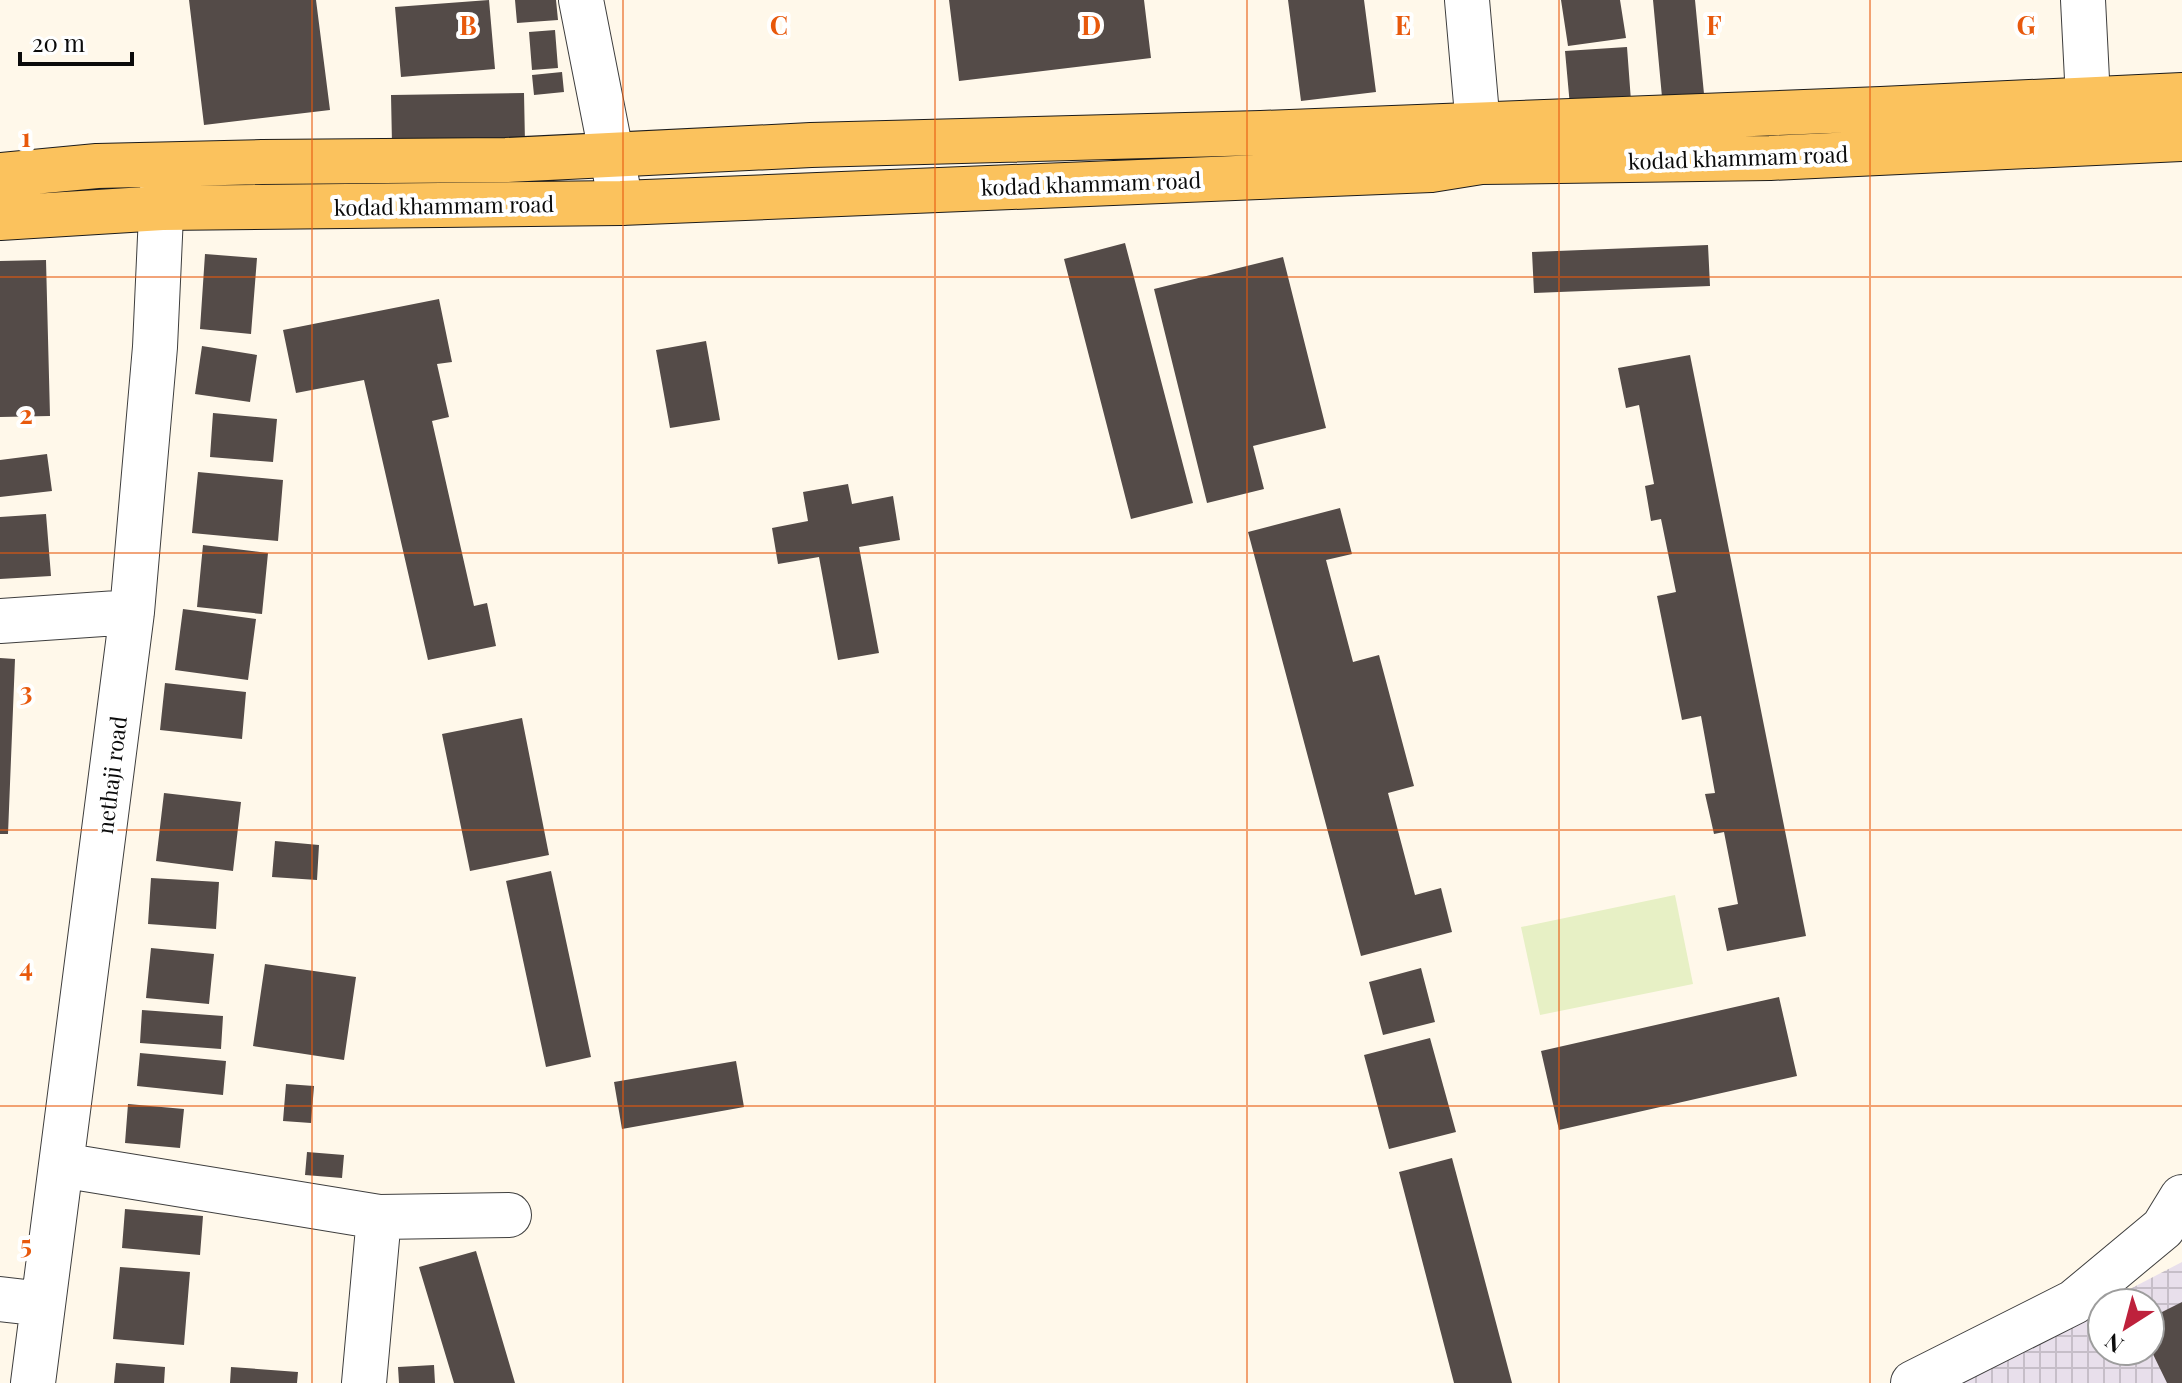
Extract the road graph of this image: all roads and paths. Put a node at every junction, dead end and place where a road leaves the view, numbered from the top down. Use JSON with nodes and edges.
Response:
{"nodes":[{"id":1,"x":581,"y":0,"type":"edge"},
{"id":2,"x":1467,"y":0,"type":"edge"},
{"id":3,"x":2083,"y":0,"type":"edge"},
{"id":4,"x":2182,"y":95,"type":"edge"},
{"id":5,"x":2088,"y":99,"type":"junction"},
{"id":6,"x":2182,"y":139,"type":"edge"},
{"id":7,"x":1479,"y":143,"type":"junction"},
{"id":8,"x":611,"y":155,"type":"junction"},
{"id":9,"x":164,"y":164,"type":"junction"},
{"id":10,"x":0,"y":175,"type":"edge"},
{"id":11,"x":621,"y":203,"type":"junction"},
{"id":12,"x":162,"y":208,"type":"junction"},
{"id":13,"x":0,"y":218,"type":"edge"},
{"id":14,"x":132,"y":612,"type":"junction"},
{"id":15,"x":0,"y":621,"type":"edge"},
{"id":16,"x":61,"y":1165,"type":"junction"},
{"id":17,"x":2182,"y":1197,"type":"edge"},
{"id":18,"x":509,"y":1215,"type":"dead end"},
{"id":19,"x":379,"y":1217,"type":"junction"},
{"id":20,"x":0,"y":1299,"type":"edge"},
{"id":21,"x":43,"y":1304,"type":"junction"},
{"id":22,"x":33,"y":1383,"type":"edge"},
{"id":23,"x":364,"y":1383,"type":"edge"},
{"id":24,"x":1913,"y":1383,"type":"edge"}],
"edges":[{"from":1,"to":8,"type":"street"},
{"from":2,"to":7,"type":"street"},
{"from":3,"to":5,"type":"street"},
{"from":4,"to":5,"type":"main road","name":"kodad khammam road"},
{"from":5,"to":7,"type":"main road","name":"kodad khammam road"},
{"from":6,"to":7,"type":"main road","name":"kodad khammam road"},
{"from":7,"to":8,"type":"main road","name":"kodad khammam road"},
{"from":7,"to":11,"type":"main road","name":"kodad khammam road"},
{"from":8,"to":9,"type":"main road","name":"kodad khammam road"},
{"from":8,"to":11,"type":"street"},
{"from":9,"to":10,"type":"main road","name":"kodad khammam road"},
{"from":9,"to":12,"type":"street","name":"nethaji road"},
{"from":11,"to":12,"type":"main road","name":"kodad khammam road"},
{"from":12,"to":13,"type":"main road","name":"kodad khammam road"},
{"from":12,"to":14,"type":"street","name":"nethaji road"},
{"from":14,"to":15,"type":"street"},
{"from":14,"to":16,"type":"street","name":"nethaji road"},
{"from":16,"to":19,"type":"street"},
{"from":16,"to":21,"type":"street","name":"nethaji road"},
{"from":17,"to":24,"type":"street"},
{"from":18,"to":19,"type":"street"},
{"from":19,"to":23,"type":"street"},
{"from":20,"to":21,"type":"street"},
{"from":21,"to":22,"type":"street","name":"nethaji road"}]}
